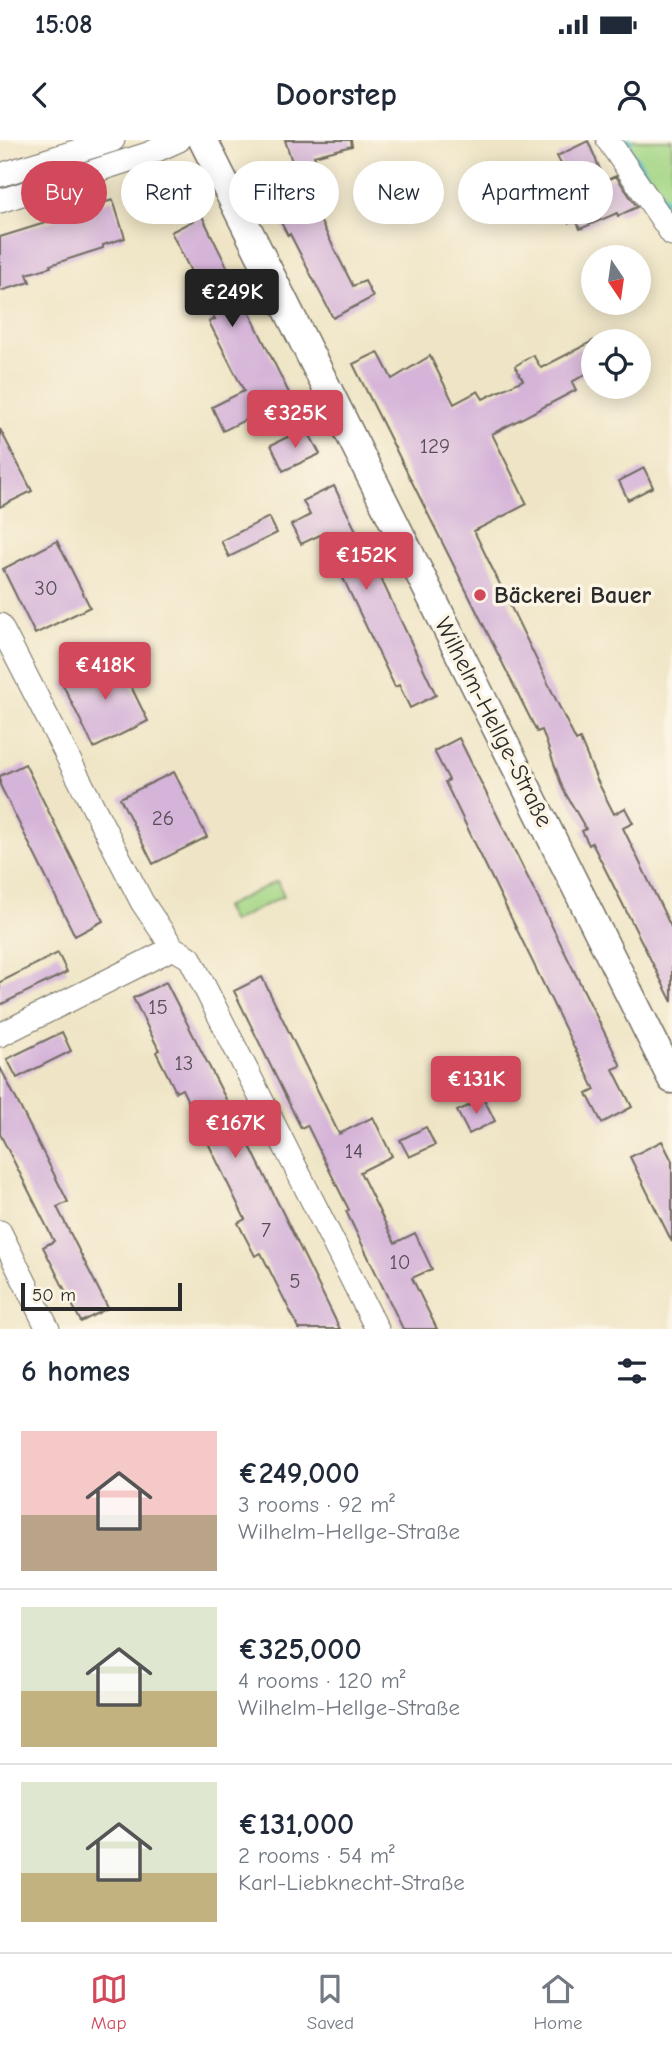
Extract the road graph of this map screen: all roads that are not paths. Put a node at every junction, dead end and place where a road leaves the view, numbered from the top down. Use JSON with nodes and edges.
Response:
{"nodes":[{"id":1,"x":113,"y":140,"type":"edge"},
{"id":2,"x":179,"y":140,"type":"edge"},
{"id":3,"x":203,"y":140,"type":"edge"},
{"id":4,"x":608,"y":140,"type":"edge"},
{"id":5,"x":0,"y":175,"type":"edge"},
{"id":6,"x":0,"y":201,"type":"edge"},
{"id":7,"x":672,"y":234,"type":"edge"},
{"id":8,"x":0,"y":625,"type":"edge"},
{"id":9,"x":173,"y":948,"type":"junction"},
{"id":10,"x":0,"y":1035,"type":"edge"},
{"id":11,"x":672,"y":1079,"type":"edge"},
{"id":12,"x":0,"y":1232,"type":"edge"},
{"id":13,"x":48,"y":1329,"type":"edge"},
{"id":14,"x":377,"y":1329,"type":"edge"}],
"edges":[{"from":1,"to":5,"type":"street"},
{"from":2,"to":6,"type":"street"},
{"from":3,"to":11,"type":"main road","name":"Wilhelm-Hellge-Straße"},
{"from":4,"to":7,"type":"street"},
{"from":8,"to":9,"type":"street"},
{"from":9,"to":10,"type":"street"},
{"from":9,"to":14,"type":"street"},
{"from":12,"to":13,"type":"street"}]}
